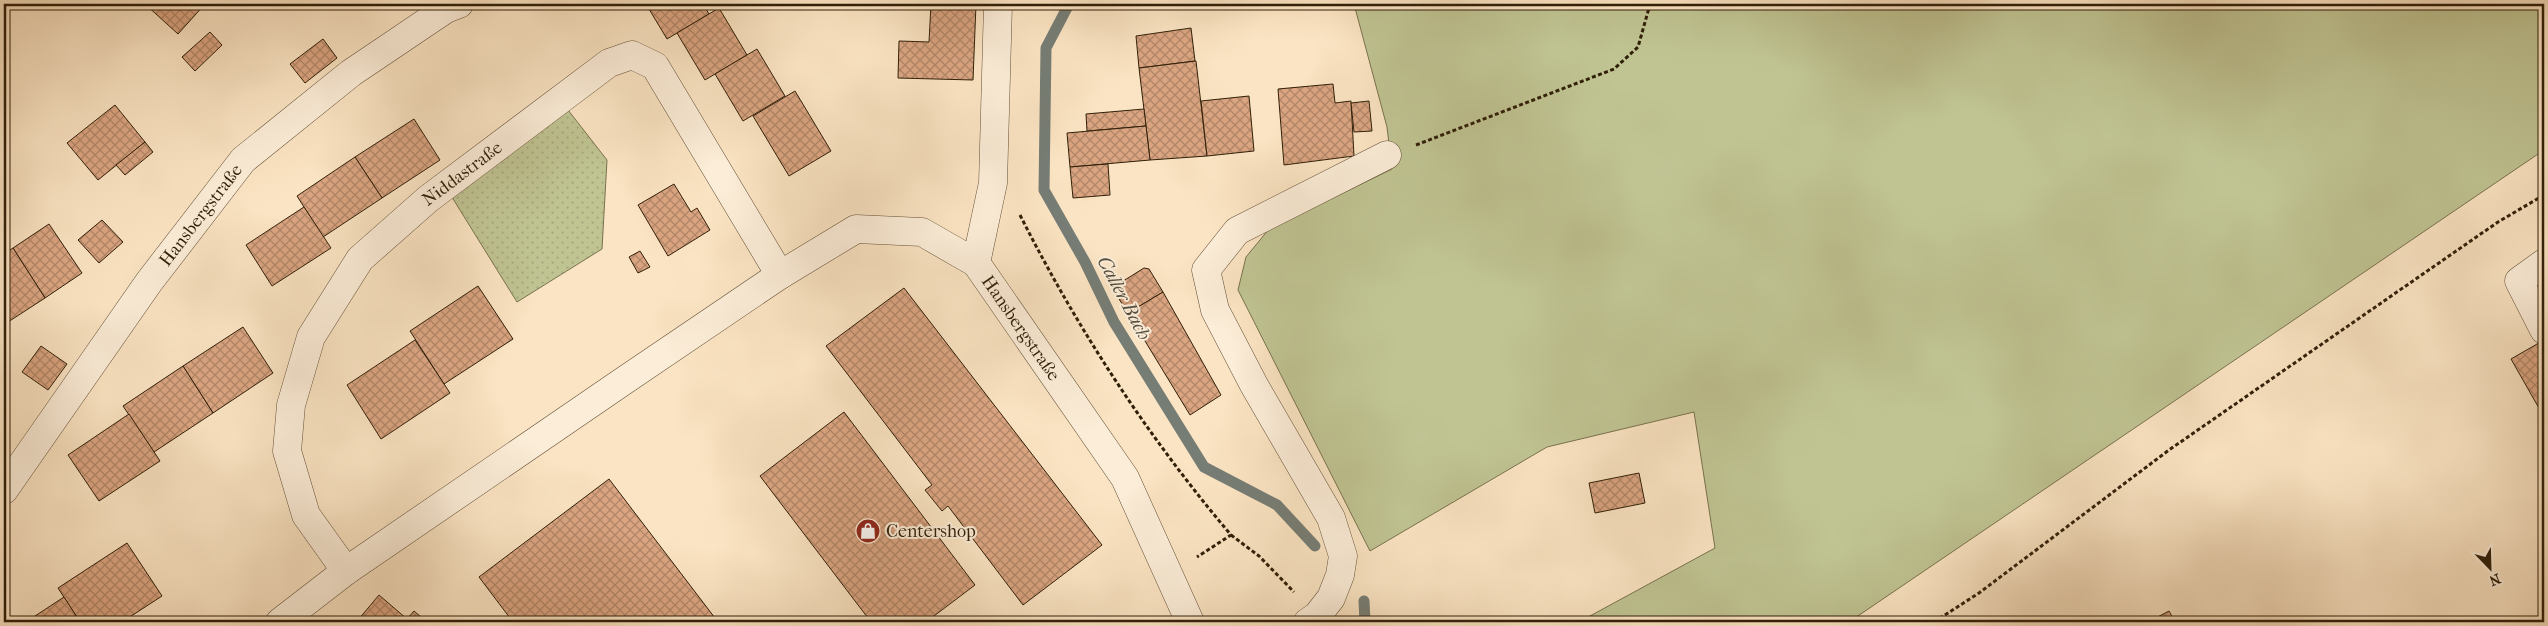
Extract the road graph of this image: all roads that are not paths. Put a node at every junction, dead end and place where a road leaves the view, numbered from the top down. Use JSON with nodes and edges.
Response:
{"nodes":[{"id":1,"x":459,"y":4,"type":"edge"},
{"id":2,"x":998,"y":4,"type":"edge"},
{"id":3,"x":1387,"y":156,"type":"road end"},
{"id":4,"x":2544,"y":262,"type":"edge"},
{"id":5,"x":976,"y":263,"type":"junction"},
{"id":6,"x":780,"y":275,"type":"junction"},
{"id":7,"x":2544,"y":330,"type":"edge"},
{"id":8,"x":4,"y":490,"type":"edge"},
{"id":9,"x":346,"y":571,"type":"junction"},
{"id":10,"x":1312,"y":619,"type":"edge"},
{"id":11,"x":280,"y":622,"type":"edge"},
{"id":12,"x":1190,"y":622,"type":"edge"}],
"edges":[{"from":1,"to":8,"type":"street","name":"Hansbergstraße"},
{"from":2,"to":5,"type":"street","name":"Hansbergstraße"},
{"from":3,"to":10,"type":"street"},
{"from":4,"to":7,"type":"street"},
{"from":5,"to":6,"type":"street"},
{"from":5,"to":12,"type":"street","name":"Hansbergstraße"},
{"from":6,"to":9,"type":"street"},
{"from":6,"to":9,"type":"street","name":"Niddastraße"},
{"from":9,"to":11,"type":"street"}]}
